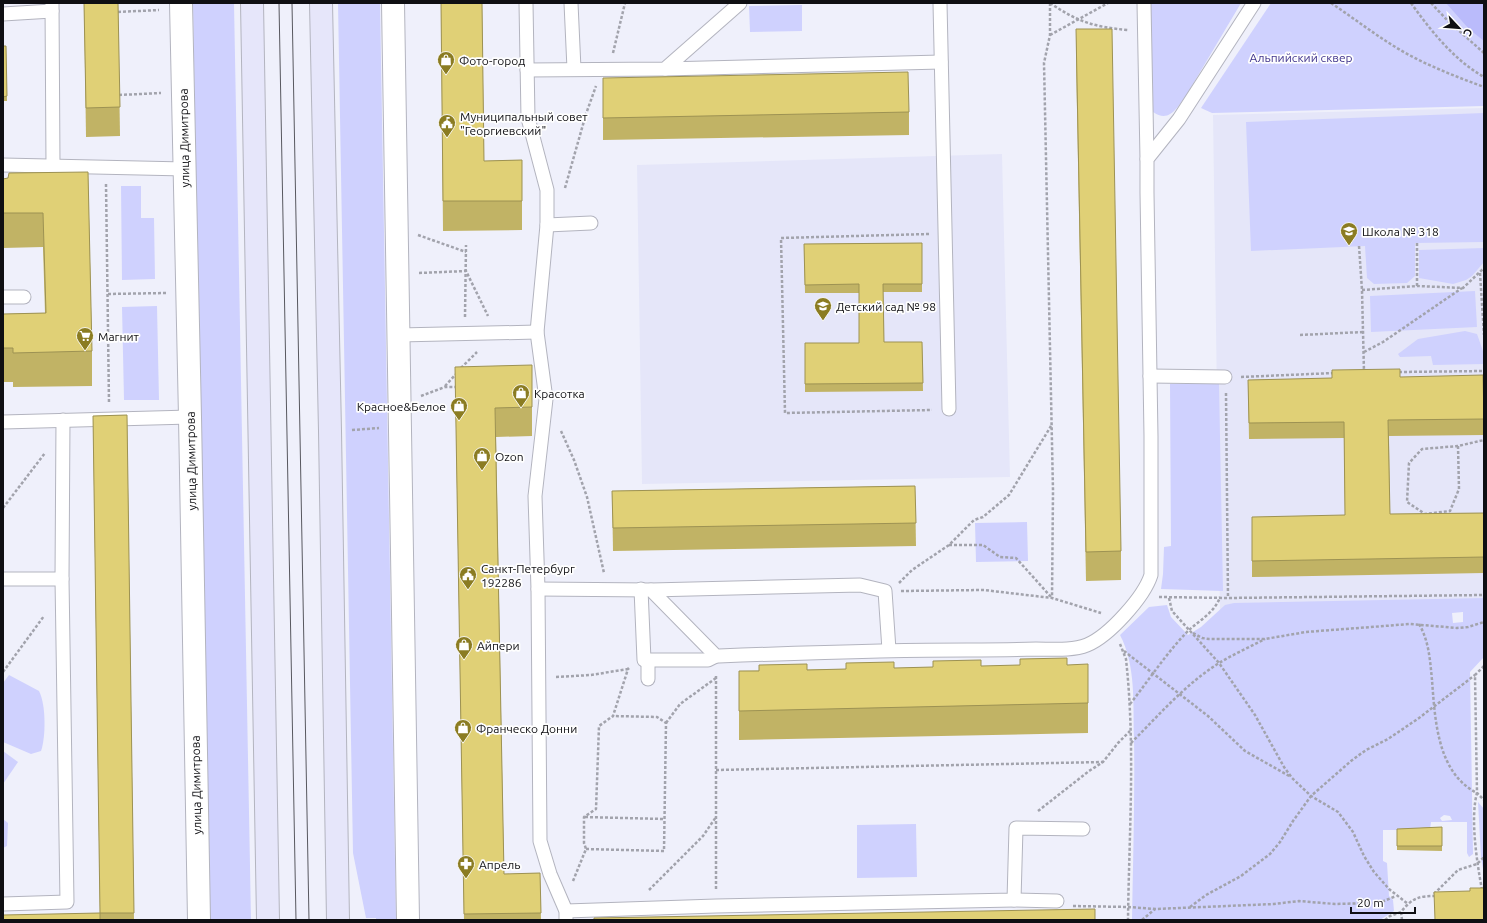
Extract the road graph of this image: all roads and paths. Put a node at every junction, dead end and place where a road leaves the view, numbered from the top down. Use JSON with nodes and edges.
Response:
{"nodes":[{"id":1,"x":252,"y":3,"type":"edge"},
{"id":2,"x":321,"y":3,"type":"edge"},
{"id":3,"x":393,"y":3,"type":"edge"},
{"id":4,"x":526,"y":3,"type":"edge"},
{"id":5,"x":571,"y":3,"type":"edge"},
{"id":6,"x":625,"y":3,"type":"edge"},
{"id":7,"x":740,"y":3,"type":"edge"},
{"id":8,"x":940,"y":3,"type":"edge"},
{"id":9,"x":1050,"y":3,"type":"edge"},
{"id":10,"x":1108,"y":3,"type":"edge"},
{"id":11,"x":1144,"y":3,"type":"edge"},
{"id":12,"x":1254,"y":3,"type":"edge"},
{"id":13,"x":1331,"y":3,"type":"edge"},
{"id":14,"x":1411,"y":3,"type":"edge"},
{"id":15,"x":1431,"y":3,"type":"edge"},
{"id":16,"x":172,"y":6,"type":"edge"},
{"id":17,"x":52,"y":7,"type":"edge"},
{"id":18,"x":118,"y":12,"type":"edge"},
{"id":19,"x":3,"y":14,"type":"edge"},
{"id":20,"x":1077,"y":20,"type":"junction"},
{"id":21,"x":1145,"y":31,"type":"junction"},
{"id":22,"x":1050,"y":35,"type":"junction"},
{"id":23,"x":613,"y":53,"type":"dead end"},
{"id":24,"x":1484,"y":53,"type":"edge"},
{"id":25,"x":941,"y":62,"type":"junction"},
{"id":26,"x":574,"y":69,"type":"junction"},
{"id":27,"x":665,"y":69,"type":"junction"},
{"id":28,"x":527,"y":70,"type":"junction"},
{"id":29,"x":1484,"y":77,"type":"edge"},
{"id":30,"x":598,"y":81,"type":"dead end"},
{"id":31,"x":1484,"y":87,"type":"edge"},
{"id":32,"x":164,"y":93,"type":"dead end"},
{"id":33,"x":119,"y":95,"type":"edge"},
{"id":34,"x":1147,"y":159,"type":"junction"},
{"id":35,"x":3,"y":166,"type":"edge"},
{"id":36,"x":53,"y":166,"type":"junction"},
{"id":37,"x":106,"y":167,"type":"junction"},
{"id":38,"x":185,"y":169,"type":"junction"},
{"id":39,"x":564,"y":191,"type":"dead end"},
{"id":40,"x":591,"y":223,"type":"dead end"},
{"id":41,"x":547,"y":225,"type":"junction"},
{"id":42,"x":416,"y":234,"type":"dead end"},
{"id":43,"x":946,"y":234,"type":"junction"},
{"id":44,"x":1417,"y":243,"type":"dead end"},
{"id":45,"x":466,"y":245,"type":"dead end"},
{"id":46,"x":1359,"y":246,"type":"dead end"},
{"id":47,"x":466,"y":252,"type":"junction"},
{"id":48,"x":1484,"y":268,"type":"edge"},
{"id":49,"x":466,"y":271,"type":"junction"},
{"id":50,"x":1480,"y":272,"type":"junction"},
{"id":51,"x":416,"y":273,"type":"dead end"},
{"id":52,"x":1417,"y":286,"type":"junction"},
{"id":53,"x":1463,"y":288,"type":"junction"},
{"id":54,"x":1362,"y":290,"type":"junction"},
{"id":55,"x":167,"y":293,"type":"dead end"},
{"id":56,"x":108,"y":294,"type":"junction"},
{"id":57,"x":3,"y":297,"type":"edge"},
{"id":58,"x":24,"y":297,"type":"dead end"},
{"id":59,"x":537,"y":332,"type":"junction"},
{"id":60,"x":1363,"y":332,"type":"junction"},
{"id":61,"x":499,"y":333,"type":"junction"},
{"id":62,"x":465,"y":334,"type":"junction"},
{"id":63,"x":399,"y":335,"type":"junction"},
{"id":64,"x":1300,"y":335,"type":"dead end"},
{"id":65,"x":1484,"y":335,"type":"edge"},
{"id":66,"x":1364,"y":352,"type":"junction"},
{"id":67,"x":1484,"y":371,"type":"edge"},
{"id":68,"x":1371,"y":372,"type":"edge"},
{"id":69,"x":1394,"y":372,"type":"edge"},
{"id":70,"x":1341,"y":373,"type":"edge"},
{"id":71,"x":1150,"y":376,"type":"junction"},
{"id":72,"x":1225,"y":377,"type":"junction"},
{"id":73,"x":461,"y":386,"type":"edge"},
{"id":74,"x":445,"y":387,"type":"junction"},
{"id":75,"x":418,"y":398,"type":"dead end"},
{"id":76,"x":546,"y":399,"type":"junction"},
{"id":77,"x":949,"y":409,"type":"joint"},
{"id":78,"x":190,"y":417,"type":"junction"},
{"id":79,"x":109,"y":419,"type":"junction"},
{"id":80,"x":3,"y":422,"type":"edge"},
{"id":81,"x":63,"y":425,"type":"junction"},
{"id":82,"x":1052,"y":425,"type":"junction"},
{"id":83,"x":401,"y":428,"type":"junction"},
{"id":84,"x":330,"y":431,"type":"junction"},
{"id":85,"x":1484,"y":440,"type":"edge"},
{"id":86,"x":1458,"y":446,"type":"junction"},
{"id":87,"x":3,"y":508,"type":"edge"},
{"id":88,"x":949,"y":545,"type":"junction"},
{"id":89,"x":3,"y":579,"type":"edge"},
{"id":90,"x":62,"y":579,"type":"junction"},
{"id":91,"x":538,"y":589,"type":"junction"},
{"id":92,"x":608,"y":589,"type":"junction"},
{"id":93,"x":646,"y":590,"type":"junction"},
{"id":94,"x":885,"y":592,"type":"junction"},
{"id":95,"x":1140,"y":595,"type":"junction"},
{"id":96,"x":1484,"y":595,"type":"edge"},
{"id":97,"x":1220,"y":597,"type":"junction"},
{"id":98,"x":1052,"y":598,"type":"junction"},
{"id":99,"x":1169,"y":598,"type":"junction"},
{"id":100,"x":1228,"y":598,"type":"junction"},
{"id":101,"x":47,"y":612,"type":"dead end"},
{"id":102,"x":1484,"y":622,"type":"edge"},
{"id":103,"x":1116,"y":623,"type":"junction"},
{"id":104,"x":1419,"y":624,"type":"junction"},
{"id":105,"x":1189,"y":630,"type":"junction"},
{"id":106,"x":1265,"y":639,"type":"junction"},
{"id":107,"x":889,"y":650,"type":"junction"},
{"id":108,"x":1123,"y":650,"type":"junction"},
{"id":109,"x":716,"y":656,"type":"junction"},
{"id":110,"x":646,"y":660,"type":"junction"},
{"id":111,"x":1219,"y":663,"type":"junction"},
{"id":112,"x":1484,"y":666,"type":"edge"},
{"id":113,"x":628,"y":669,"type":"junction"},
{"id":114,"x":3,"y":672,"type":"edge"},
{"id":115,"x":1153,"y":674,"type":"junction"},
{"id":116,"x":1475,"y":675,"type":"junction"},
{"id":117,"x":716,"y":678,"type":"junction"},
{"id":118,"x":538,"y":679,"type":"junction"},
{"id":119,"x":648,"y":679,"type":"dead end"},
{"id":120,"x":1179,"y":695,"type":"junction"},
{"id":121,"x":1129,"y":705,"type":"junction"},
{"id":122,"x":1434,"y":707,"type":"junction"},
{"id":123,"x":613,"y":716,"type":"junction"},
{"id":124,"x":666,"y":723,"type":"junction"},
{"id":125,"x":1130,"y":731,"type":"junction"},
{"id":126,"x":1130,"y":744,"type":"junction"},
{"id":127,"x":1103,"y":762,"type":"junction"},
{"id":128,"x":716,"y":770,"type":"junction"},
{"id":129,"x":1292,"y":778,"type":"junction"},
{"id":130,"x":1477,"y":793,"type":"junction"},
{"id":131,"x":1311,"y":796,"type":"junction"},
{"id":132,"x":1484,"y":800,"type":"edge"},
{"id":133,"x":584,"y":817,"type":"junction"},
{"id":134,"x":716,"y":817,"type":"junction"},
{"id":135,"x":664,"y":819,"type":"junction"},
{"id":136,"x":1016,"y":828,"type":"junction"},
{"id":137,"x":1083,"y":829,"type":"dead end"},
{"id":138,"x":586,"y":849,"type":"junction"},
{"id":139,"x":1484,"y":857,"type":"edge"},
{"id":140,"x":1477,"y":864,"type":"junction"},
{"id":141,"x":647,"y":892,"type":"dead end"},
{"id":142,"x":1396,"y":896,"type":"junction"},
{"id":143,"x":1432,"y":896,"type":"junction"},
{"id":144,"x":1440,"y":896,"type":"edge"},
{"id":145,"x":1483,"y":896,"type":"edge"},
{"id":146,"x":1014,"y":900,"type":"junction"},
{"id":147,"x":1057,"y":901,"type":"joint"},
{"id":148,"x":3,"y":904,"type":"edge"},
{"id":149,"x":1408,"y":904,"type":"junction"},
{"id":150,"x":716,"y":906,"type":"junction"},
{"id":151,"x":1128,"y":907,"type":"junction"},
{"id":152,"x":1190,"y":907,"type":"junction"},
{"id":153,"x":1156,"y":909,"type":"junction"},
{"id":154,"x":1401,"y":912,"type":"junction"},
{"id":155,"x":566,"y":916,"type":"edge"},
{"id":156,"x":199,"y":920,"type":"edge"},
{"id":157,"x":268,"y":920,"type":"edge"},
{"id":158,"x":338,"y":920,"type":"edge"},
{"id":159,"x":408,"y":920,"type":"edge"},
{"id":160,"x":1128,"y":920,"type":"edge"},
{"id":161,"x":1142,"y":920,"type":"edge"},
{"id":162,"x":1385,"y":920,"type":"edge"},
{"id":163,"x":1402,"y":920,"type":"edge"}],
"edges":[{"from":1,"to":157,"type":"street"},
{"from":2,"to":84,"type":"street"},
{"from":3,"to":63,"type":"street"},
{"from":4,"to":28,"type":"lane"},
{"from":5,"to":26,"type":"lane"},
{"from":6,"to":23,"type":"path"},
{"from":7,"to":27,"type":"lane"},
{"from":8,"to":25,"type":"lane"},
{"from":9,"to":20,"type":"path"},
{"from":9,"to":22,"type":"path"},
{"from":10,"to":20,"type":"path"},
{"from":11,"to":21,"type":"lane"},
{"from":12,"to":34,"type":"lane"},
{"from":13,"to":31,"type":"path"},
{"from":14,"to":29,"type":"path"},
{"from":15,"to":24,"type":"path"},
{"from":16,"to":18,"type":"path"},
{"from":16,"to":38,"type":"street","name":"улица Димитрова"},
{"from":17,"to":19,"type":"lane"},
{"from":17,"to":36,"type":"lane"},
{"from":20,"to":21,"type":"path"},
{"from":20,"to":22,"type":"path"},
{"from":21,"to":34,"type":"lane"},
{"from":22,"to":82,"type":"path"},
{"from":25,"to":27,"type":"lane"},
{"from":25,"to":43,"type":"lane"},
{"from":26,"to":27,"type":"lane"},
{"from":26,"to":28,"type":"lane"},
{"from":28,"to":41,"type":"lane"},
{"from":30,"to":39,"type":"path"},
{"from":32,"to":33,"type":"path"},
{"from":34,"to":71,"type":"lane"},
{"from":35,"to":36,"type":"lane"},
{"from":36,"to":37,"type":"lane"},
{"from":37,"to":38,"type":"lane"},
{"from":37,"to":56,"type":"path"},
{"from":38,"to":78,"type":"street","name":"улица Димитрова"},
{"from":40,"to":41,"type":"lane"},
{"from":41,"to":59,"type":"lane"},
{"from":42,"to":47,"type":"path"},
{"from":43,"to":77,"type":"lane"},
{"from":43,"to":77,"type":"path"},
{"from":44,"to":52,"type":"path"},
{"from":45,"to":47,"type":"path"},
{"from":46,"to":54,"type":"path"},
{"from":47,"to":49,"type":"path"},
{"from":48,"to":50,"type":"path"},
{"from":49,"to":51,"type":"path"},
{"from":49,"to":61,"type":"path"},
{"from":49,"to":62,"type":"path"},
{"from":50,"to":53,"type":"path"},
{"from":50,"to":65,"type":"path"},
{"from":52,"to":53,"type":"path"},
{"from":52,"to":54,"type":"path"},
{"from":53,"to":66,"type":"path"},
{"from":54,"to":60,"type":"path"},
{"from":55,"to":56,"type":"path"},
{"from":56,"to":79,"type":"path"},
{"from":57,"to":58,"type":"lane"},
{"from":59,"to":61,"type":"lane"},
{"from":59,"to":76,"type":"lane"},
{"from":60,"to":64,"type":"path"},
{"from":60,"to":66,"type":"path"},
{"from":61,"to":62,"type":"lane"},
{"from":61,"to":74,"type":"path"},
{"from":62,"to":63,"type":"lane"},
{"from":63,"to":83,"type":"street"},
{"from":66,"to":68,"type":"path"},
{"from":67,"to":69,"type":"path"},
{"from":70,"to":72,"type":"path"},
{"from":71,"to":72,"type":"lane"},
{"from":71,"to":95,"type":"lane"},
{"from":72,"to":100,"type":"path"},
{"from":73,"to":74,"type":"path"},
{"from":74,"to":75,"type":"path"},
{"from":76,"to":91,"type":"lane"},
{"from":76,"to":92,"type":"path"},
{"from":78,"to":79,"type":"lane"},
{"from":78,"to":156,"type":"street","name":"улица Димитрова"},
{"from":79,"to":81,"type":"lane"},
{"from":80,"to":81,"type":"lane"},
{"from":81,"to":87,"type":"path"},
{"from":81,"to":90,"type":"lane"},
{"from":82,"to":88,"type":"path"},
{"from":82,"to":98,"type":"path"},
{"from":83,"to":84,"type":"path"},
{"from":83,"to":159,"type":"street"},
{"from":84,"to":158,"type":"street"},
{"from":85,"to":86,"type":"path"},
{"from":86,"to":86,"type":"path"},
{"from":88,"to":94,"type":"path"},
{"from":88,"to":98,"type":"path"},
{"from":89,"to":90,"type":"lane"},
{"from":90,"to":148,"type":"lane"},
{"from":91,"to":92,"type":"lane"},
{"from":91,"to":118,"type":"lane"},
{"from":92,"to":93,"type":"lane"},
{"from":93,"to":94,"type":"lane"},
{"from":93,"to":109,"type":"lane"},
{"from":93,"to":110,"type":"lane"},
{"from":94,"to":98,"type":"path"},
{"from":94,"to":107,"type":"lane"},
{"from":95,"to":99,"type":"path"},
{"from":95,"to":103,"type":"lane"},
{"from":96,"to":100,"type":"path"},
{"from":97,"to":99,"type":"path"},
{"from":97,"to":100,"type":"path"},
{"from":97,"to":105,"type":"path"},
{"from":98,"to":103,"type":"path"},
{"from":99,"to":105,"type":"path"},
{"from":101,"to":114,"type":"path"},
{"from":102,"to":104,"type":"path"},
{"from":103,"to":107,"type":"lane"},
{"from":103,"to":108,"type":"path"},
{"from":104,"to":106,"type":"path"},
{"from":104,"to":122,"type":"path"},
{"from":105,"to":106,"type":"path"},
{"from":105,"to":111,"type":"path"},
{"from":105,"to":115,"type":"path"},
{"from":106,"to":111,"type":"path"},
{"from":107,"to":109,"type":"lane"},
{"from":108,"to":115,"type":"path"},
{"from":108,"to":121,"type":"path"},
{"from":109,"to":110,"type":"lane"},
{"from":109,"to":117,"type":"path"},
{"from":110,"to":113,"type":"path"},
{"from":110,"to":119,"type":"lane"},
{"from":111,"to":120,"type":"path"},
{"from":111,"to":129,"type":"path"},
{"from":112,"to":116,"type":"path"},
{"from":113,"to":118,"type":"path"},
{"from":113,"to":123,"type":"path"},
{"from":115,"to":120,"type":"path"},
{"from":115,"to":121,"type":"path"},
{"from":116,"to":122,"type":"path"},
{"from":116,"to":130,"type":"path"},
{"from":117,"to":124,"type":"path"},
{"from":117,"to":128,"type":"path"},
{"from":118,"to":155,"type":"lane"},
{"from":120,"to":126,"type":"path"},
{"from":120,"to":129,"type":"path"},
{"from":121,"to":125,"type":"path"},
{"from":122,"to":130,"type":"path"},
{"from":122,"to":131,"type":"path"},
{"from":123,"to":124,"type":"path"},
{"from":123,"to":133,"type":"path"},
{"from":124,"to":135,"type":"path"},
{"from":125,"to":126,"type":"path"},
{"from":125,"to":127,"type":"path"},
{"from":126,"to":151,"type":"path"},
{"from":127,"to":128,"type":"path"},
{"from":127,"to":136,"type":"path"},
{"from":128,"to":134,"type":"path"},
{"from":129,"to":131,"type":"path"},
{"from":130,"to":132,"type":"path"},
{"from":130,"to":140,"type":"path"},
{"from":131,"to":142,"type":"path"},
{"from":131,"to":152,"type":"path"},
{"from":133,"to":135,"type":"path"},
{"from":133,"to":138,"type":"path"},
{"from":134,"to":141,"type":"path"},
{"from":134,"to":150,"type":"path"},
{"from":135,"to":138,"type":"path"},
{"from":136,"to":137,"type":"lane"},
{"from":136,"to":146,"type":"lane"},
{"from":138,"to":155,"type":"path"},
{"from":139,"to":140,"type":"path"},
{"from":140,"to":143,"type":"path"},
{"from":140,"to":145,"type":"path"},
{"from":142,"to":149,"type":"path"},
{"from":142,"to":152,"type":"path"},
{"from":143,"to":144,"type":"path"},
{"from":143,"to":149,"type":"path"},
{"from":146,"to":147,"type":"lane"},
{"from":146,"to":150,"type":"lane"},
{"from":147,"to":151,"type":"path"},
{"from":149,"to":154,"type":"path"},
{"from":150,"to":155,"type":"lane"},
{"from":151,"to":153,"type":"path"},
{"from":151,"to":160,"type":"path"},
{"from":152,"to":153,"type":"path"},
{"from":153,"to":161,"type":"path"},
{"from":154,"to":162,"type":"path"},
{"from":154,"to":163,"type":"path"}]}
